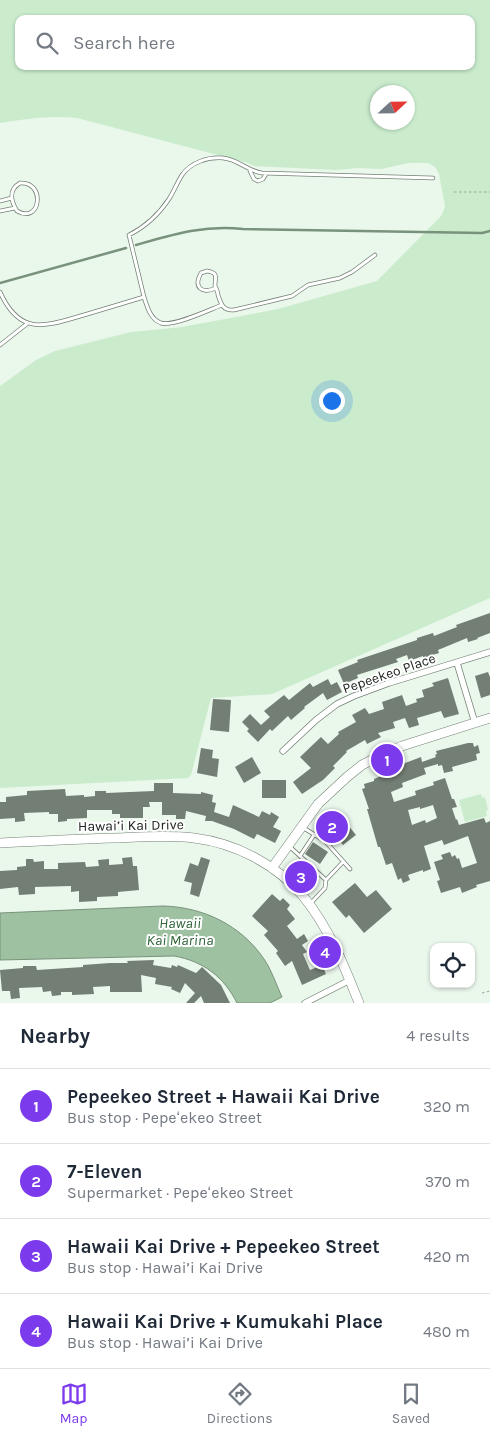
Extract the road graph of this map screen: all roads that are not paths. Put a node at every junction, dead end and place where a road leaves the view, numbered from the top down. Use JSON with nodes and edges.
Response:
{"nodes":[{"id":1,"x":250,"y":170,"type":"junction"},
{"id":2,"x":266,"y":174,"type":"junction"},
{"id":3,"x":433,"y":178,"type":"dead end"},
{"id":4,"x":12,"y":198,"type":"junction"},
{"id":5,"x":0,"y":201,"type":"edge"},
{"id":6,"x":15,"y":208,"type":"junction"},
{"id":7,"x":0,"y":211,"type":"edge"},
{"id":8,"x":375,"y":255,"type":"dead end"},
{"id":9,"x":216,"y":288,"type":"junction"},
{"id":10,"x":0,"y":292,"type":"edge"},
{"id":11,"x":144,"y":297,"type":"junction"},
{"id":12,"x":222,"y":305,"type":"junction"},
{"id":13,"x":29,"y":323,"type":"junction"},
{"id":14,"x":0,"y":345,"type":"edge"},
{"id":15,"x":490,"y":652,"type":"edge"},
{"id":16,"x":457,"y":663,"type":"junction"},
{"id":17,"x":490,"y":718,"type":"edge"},
{"id":18,"x":475,"y":723,"type":"junction"},
{"id":19,"x":283,"y":751,"type":"dead end"},
{"id":20,"x":302,"y":827,"type":"junction"},
{"id":21,"x":314,"y":835,"type":"junction"},
{"id":22,"x":0,"y":844,"type":"edge"},
{"id":23,"x":289,"y":846,"type":"junction"},
{"id":24,"x":300,"y":856,"type":"junction"},
{"id":25,"x":343,"y":862,"type":"junction"},
{"id":26,"x":272,"y":868,"type":"junction"},
{"id":27,"x":313,"y":868,"type":"junction"},
{"id":28,"x":350,"y":869,"type":"dead end"},
{"id":29,"x":326,"y":880,"type":"junction"},
{"id":30,"x":294,"y":886,"type":"junction"},
{"id":31,"x":309,"y":904,"type":"junction"},
{"id":32,"x":350,"y":980,"type":"junction"},
{"id":33,"x":305,"y":1003,"type":"edge"},
{"id":34,"x":359,"y":1003,"type":"edge"}],
"edges":[{"from":1,"to":2,"type":"lane"},
{"from":1,"to":2,"type":"lane"},
{"from":1,"to":11,"type":"lane"},
{"from":2,"to":3,"type":"lane"},
{"from":4,"to":5,"type":"lane"},
{"from":4,"to":6,"type":"lane"},
{"from":4,"to":6,"type":"lane"},
{"from":6,"to":7,"type":"lane"},
{"from":8,"to":12,"type":"lane"},
{"from":9,"to":9,"type":"lane"},
{"from":9,"to":12,"type":"lane"},
{"from":10,"to":13,"type":"lane"},
{"from":11,"to":12,"type":"lane"},
{"from":11,"to":13,"type":"lane"},
{"from":13,"to":14,"type":"lane"},
{"from":15,"to":16,"type":"street","name":"Pepeekeo Place"},
{"from":16,"to":18,"type":"street"},
{"from":16,"to":19,"type":"street","name":"Pepeekeo Place"},
{"from":17,"to":18,"type":"main road"},
{"from":18,"to":20,"type":"main road"},
{"from":20,"to":21,"type":"lane"},
{"from":20,"to":23,"type":"main road"},
{"from":21,"to":24,"type":"lane"},
{"from":21,"to":25,"type":"lane"},
{"from":22,"to":26,"type":"main road","name":"Hawai’i Kai Drive"},
{"from":23,"to":24,"type":"lane"},
{"from":23,"to":26,"type":"main road"},
{"from":24,"to":27,"type":"lane"},
{"from":25,"to":28,"type":"lane"},
{"from":25,"to":29,"type":"lane"},
{"from":26,"to":30,"type":"main road","name":"Hawai’i Kai Drive"},
{"from":27,"to":29,"type":"lane"},
{"from":27,"to":30,"type":"lane"},
{"from":29,"to":31,"type":"lane"},
{"from":30,"to":31,"type":"main road","name":"Hawai’i Kai Drive"},
{"from":31,"to":32,"type":"main road","name":"Hawai’i Kai Drive"},
{"from":32,"to":33,"type":"street"},
{"from":32,"to":34,"type":"main road","name":"Hawai’i Kai Drive"}]}
